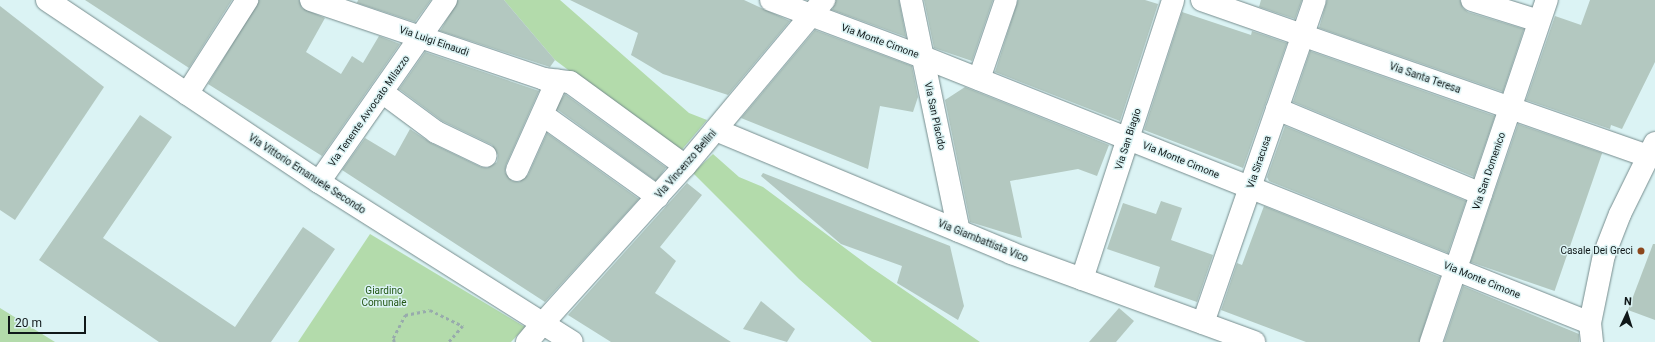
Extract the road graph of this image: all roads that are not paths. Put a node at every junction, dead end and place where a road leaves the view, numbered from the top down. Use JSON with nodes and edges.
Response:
{"nodes":[{"id":1,"x":47,"y":0,"type":"edge"},
{"id":2,"x":247,"y":0,"type":"edge"},
{"id":3,"x":311,"y":0,"type":"edge"},
{"id":4,"x":446,"y":0,"type":"edge"},
{"id":5,"x":771,"y":0,"type":"edge"},
{"id":6,"x":911,"y":0,"type":"edge"},
{"id":7,"x":1006,"y":0,"type":"edge"},
{"id":8,"x":1173,"y":0,"type":"edge"},
{"id":9,"x":1202,"y":0,"type":"edge"},
{"id":10,"x":1315,"y":0,"type":"edge"},
{"id":11,"x":1472,"y":0,"type":"edge"},
{"id":12,"x":1547,"y":0,"type":"edge"},
{"id":13,"x":817,"y":8,"type":"edge"},
{"id":14,"x":1250,"y":8,"type":"edge"},
{"id":15,"x":1540,"y":21,"type":"junction"},
{"id":16,"x":1303,"y":35,"type":"junction"},
{"id":17,"x":422,"y":36,"type":"junction"},
{"id":18,"x":923,"y":57,"type":"junction"},
{"id":19,"x":979,"y":79,"type":"junction"},
{"id":20,"x":557,"y":81,"type":"junction"},
{"id":21,"x":382,"y":92,"type":"junction"},
{"id":22,"x":187,"y":94,"type":"junction"},
{"id":23,"x":1510,"y":108,"type":"junction"},
{"id":24,"x":1277,"y":109,"type":"junction"},
{"id":25,"x":543,"y":114,"type":"junction"},
{"id":26,"x":716,"y":130,"type":"junction"},
{"id":27,"x":1128,"y":139,"type":"junction"},
{"id":28,"x":1652,"y":150,"type":"edge"},
{"id":29,"x":486,"y":156,"type":"dead end"},
{"id":30,"x":685,"y":166,"type":"junction"},
{"id":31,"x":517,"y":170,"type":"dead end"},
{"id":32,"x":319,"y":182,"type":"junction"},
{"id":33,"x":1250,"y":187,"type":"junction"},
{"id":34,"x":1481,"y":194,"type":"junction"},
{"id":35,"x":658,"y":196,"type":"junction"},
{"id":36,"x":959,"y":231,"type":"junction"},
{"id":37,"x":1456,"y":269,"type":"junction"},
{"id":38,"x":1082,"y":279,"type":"junction"},
{"id":39,"x":543,"y":323,"type":"junction"},
{"id":40,"x":1203,"y":323,"type":"junction"},
{"id":41,"x":1591,"y":332,"type":"edge"},
{"id":42,"x":527,"y":342,"type":"edge"},
{"id":43,"x":572,"y":342,"type":"edge"},
{"id":44,"x":1254,"y":342,"type":"edge"},
{"id":45,"x":1431,"y":342,"type":"edge"}],
"edges":[{"from":1,"to":22,"type":"street","name":"Via Vittorio Emanuele Secondo"},
{"from":2,"to":22,"type":"street"},
{"from":3,"to":17,"type":"street","name":"Via Luigi Einaudi"},
{"from":4,"to":17,"type":"street","name":"Via Tenente Avvocato Milazzo"},
{"from":5,"to":13,"type":"street","name":"Via Monte Cimone"},
{"from":6,"to":18,"type":"street","name":"Via San Placido"},
{"from":7,"to":19,"type":"street"},
{"from":8,"to":27,"type":"street","name":"Via San Biagio"},
{"from":9,"to":14,"type":"street","name":"Via Santa Teresa"},
{"from":10,"to":16,"type":"street","name":"Via Siracusa"},
{"from":11,"to":15,"type":"street"},
{"from":12,"to":15,"type":"street","name":"Via San Domenico"},
{"from":13,"to":18,"type":"street","name":"Via Monte Cimone"},
{"from":13,"to":26,"type":"street","name":"Via Vincenzo Bellini"},
{"from":14,"to":16,"type":"street","name":"Via Santa Teresa"},
{"from":15,"to":23,"type":"street","name":"Via San Domenico"},
{"from":16,"to":23,"type":"street","name":"Via Santa Teresa"},
{"from":16,"to":24,"type":"street","name":"Via Siracusa"},
{"from":17,"to":20,"type":"street","name":"Via Luigi Einaudi"},
{"from":17,"to":21,"type":"street","name":"Via Tenente Avvocato Milazzo"},
{"from":18,"to":19,"type":"street","name":"Via Monte Cimone"},
{"from":18,"to":36,"type":"street","name":"Via San Placido"},
{"from":19,"to":27,"type":"street","name":"Via Monte Cimone"},
{"from":20,"to":25,"type":"street"},
{"from":20,"to":30,"type":"street","name":"Via Luigi Einaudi"},
{"from":21,"to":29,"type":"street"},
{"from":21,"to":32,"type":"street","name":"Via Tenente Avvocato Milazzo"},
{"from":22,"to":32,"type":"street","name":"Via Vittorio Emanuele Secondo"},
{"from":23,"to":28,"type":"street","name":"Via Santa Teresa"},
{"from":23,"to":34,"type":"street","name":"Via San Domenico"},
{"from":24,"to":33,"type":"street","name":"Via Siracusa"},
{"from":24,"to":34,"type":"street"},
{"from":25,"to":31,"type":"street"},
{"from":25,"to":35,"type":"street"},
{"from":26,"to":30,"type":"street","name":"Via Vincenzo Bellini"},
{"from":26,"to":36,"type":"street","name":"Via Giambattista Vico"},
{"from":27,"to":33,"type":"street","name":"Via Monte Cimone"},
{"from":27,"to":38,"type":"street","name":"Via San Biagio"},
{"from":28,"to":41,"type":"street"},
{"from":30,"to":35,"type":"street","name":"Via Vincenzo Bellini"},
{"from":32,"to":39,"type":"street","name":"Via Vittorio Emanuele Secondo"},
{"from":33,"to":37,"type":"street","name":"Via Monte Cimone"},
{"from":33,"to":40,"type":"street","name":"Via Siracusa"},
{"from":34,"to":37,"type":"street","name":"Via San Domenico"},
{"from":35,"to":39,"type":"street","name":"Via Vincenzo Bellini"},
{"from":36,"to":38,"type":"street","name":"Via Giambattista Vico"},
{"from":37,"to":41,"type":"street","name":"Via Monte Cimone"},
{"from":37,"to":45,"type":"street","name":"Via San Domenico"},
{"from":38,"to":40,"type":"street","name":"Via Giambattista Vico"},
{"from":39,"to":42,"type":"street","name":"Via Vincenzo Bellini"},
{"from":39,"to":43,"type":"street","name":"Via Vittorio Emanuele Secondo"},
{"from":40,"to":44,"type":"street","name":"Via Giambattista Vico"}]}
